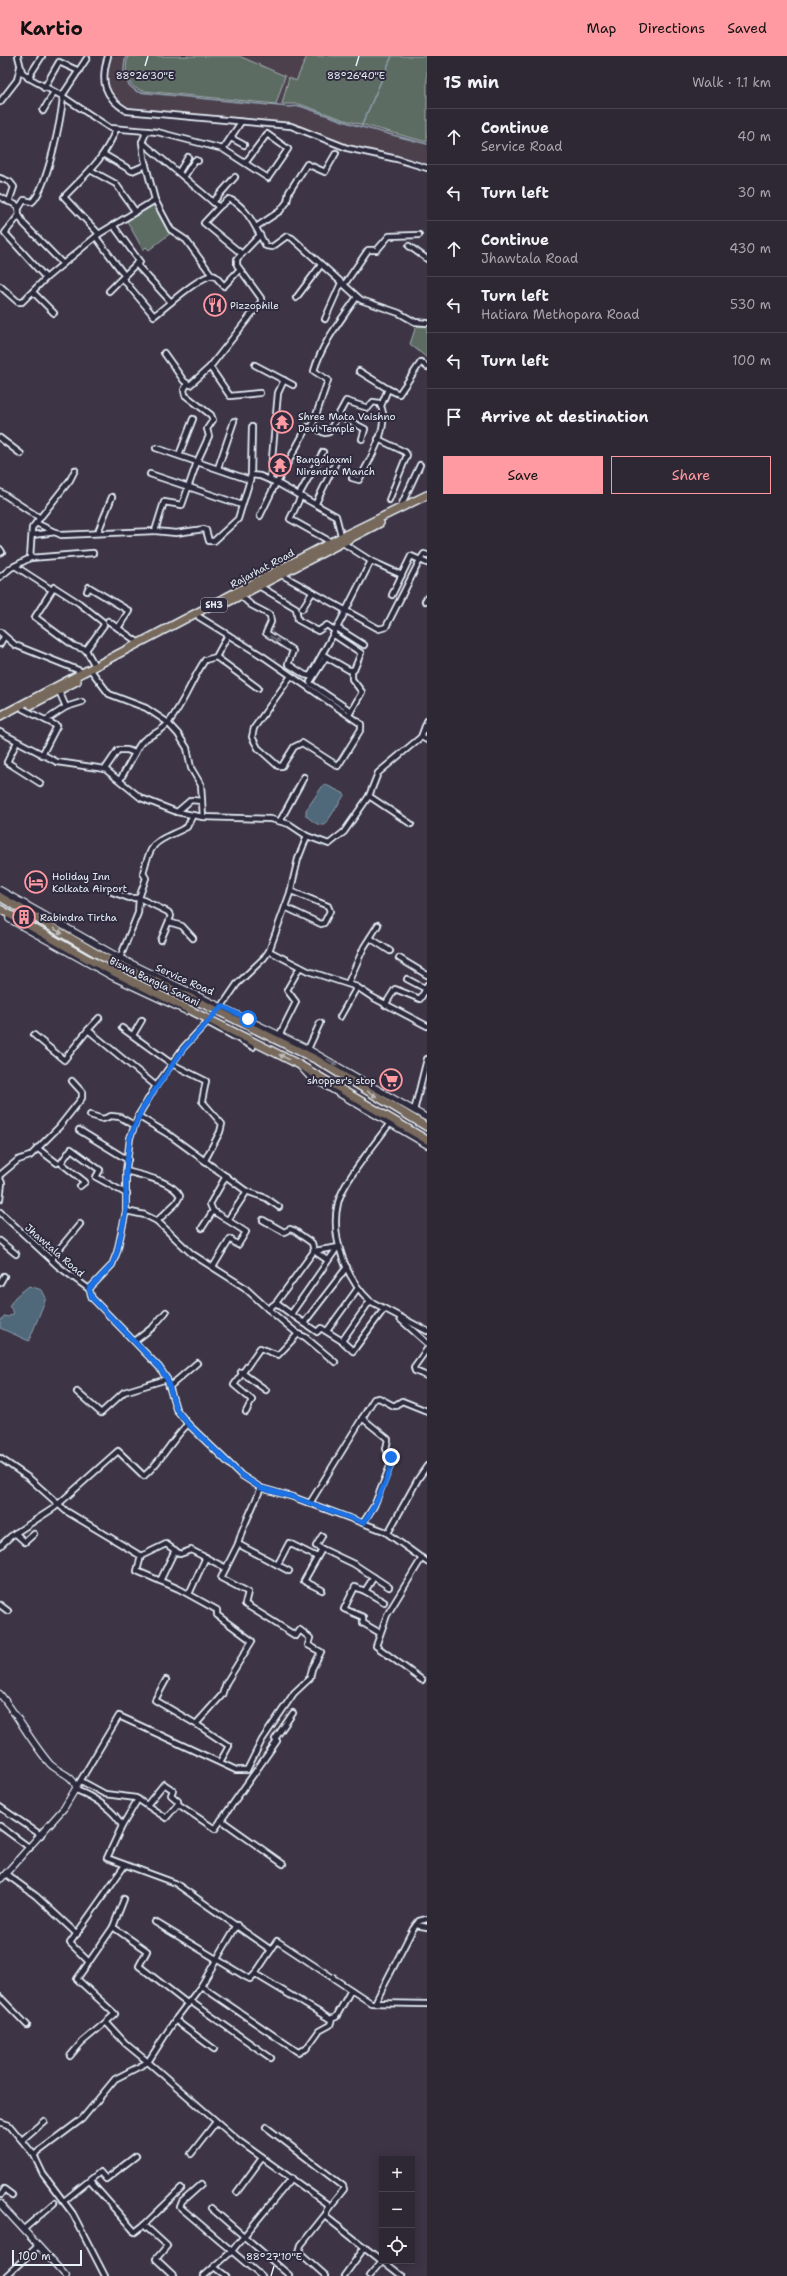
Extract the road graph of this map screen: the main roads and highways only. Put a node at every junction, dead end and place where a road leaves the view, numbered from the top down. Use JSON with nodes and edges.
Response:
{"nodes":[{"id":1,"x":427,"y":495,"type":"edge"},
{"id":2,"x":427,"y":500,"type":"edge"},
{"id":3,"x":342,"y":540,"type":"junction"},
{"id":4,"x":90,"y":670,"type":"junction"},
{"id":5,"x":0,"y":716,"type":"edge"},
{"id":6,"x":0,"y":721,"type":"edge"},
{"id":7,"x":0,"y":897,"type":"edge"},
{"id":8,"x":0,"y":909,"type":"edge"},
{"id":9,"x":427,"y":1126,"type":"edge"},
{"id":10,"x":427,"y":1140,"type":"edge"}],
"edges":[{"from":1,"to":3,"type":"main road","name":"Rajarhat Road","number":"SH3"},
{"from":2,"to":3,"type":"main road","name":"Rajarhat Road","number":"SH3"},
{"from":3,"to":4,"type":"main road","name":"Rajarhat Road","number":"SH3"},
{"from":3,"to":4,"type":"main road","name":"Rajarhat Road","number":"SH3"},
{"from":4,"to":5,"type":"main road","name":"Rajarhat Road","number":"SH3"},
{"from":4,"to":6,"type":"main road","name":"Rajarhat Road","number":"SH3"},
{"from":7,"to":9,"type":"main road","name":"Biswa Bangla Sarani","one_way":true},
{"from":10,"to":8,"type":"main road","name":"Biswa Bangla Sarani","one_way":true}]}
